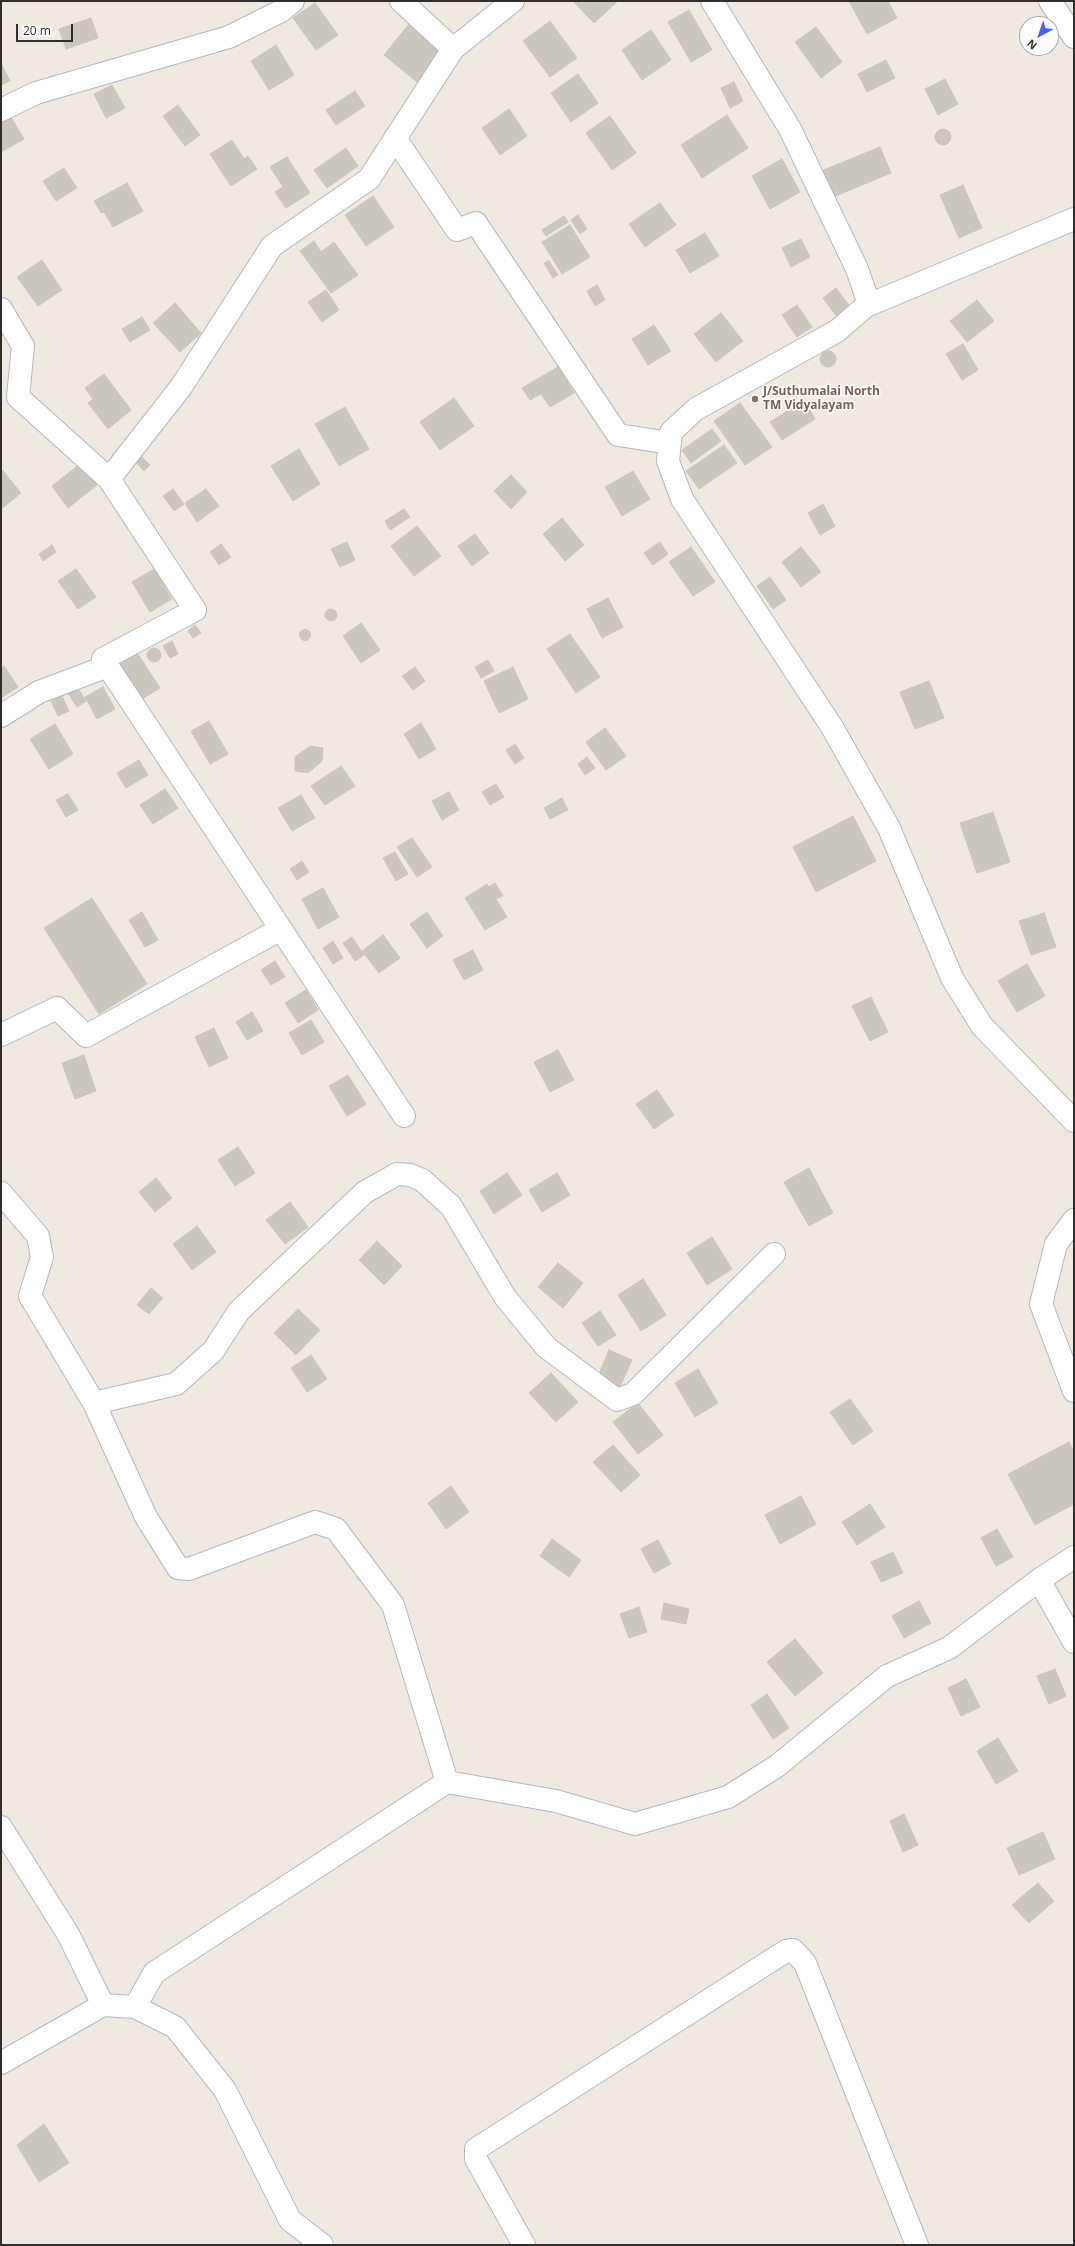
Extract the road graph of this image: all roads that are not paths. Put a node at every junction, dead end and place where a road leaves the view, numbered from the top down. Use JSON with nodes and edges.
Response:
{"nodes":[{"id":1,"x":293,"y":1,"type":"edge"},
{"id":2,"x":401,"y":1,"type":"edge"},
{"id":3,"x":513,"y":1,"type":"edge"},
{"id":4,"x":712,"y":1,"type":"edge"},
{"id":5,"x":1050,"y":1,"type":"edge"},
{"id":6,"x":1074,"y":37,"type":"edge"},
{"id":7,"x":453,"y":49,"type":"junction"},
{"id":8,"x":1,"y":110,"type":"edge"},
{"id":9,"x":395,"y":138,"type":"junction"},
{"id":10,"x":1074,"y":219,"type":"edge"},
{"id":11,"x":866,"y":306,"type":"junction"},
{"id":12,"x":1,"y":309,"type":"edge"},
{"id":13,"x":670,"y":443,"type":"junction"},
{"id":14,"x":109,"y":479,"type":"junction"},
{"id":15,"x":108,"y":666,"type":"junction"},
{"id":16,"x":1,"y":716,"type":"edge"},
{"id":17,"x":281,"y":929,"type":"junction"},
{"id":18,"x":1,"y":1035,"type":"edge"},
{"id":19,"x":404,"y":1116,"type":"dead end"},
{"id":20,"x":1074,"y":1121,"type":"edge"},
{"id":21,"x":1,"y":1193,"type":"edge"},
{"id":22,"x":1074,"y":1220,"type":"edge"},
{"id":23,"x":774,"y":1254,"type":"dead end"},
{"id":24,"x":1074,"y":1391,"type":"edge"},
{"id":25,"x":94,"y":1403,"type":"junction"},
{"id":26,"x":1074,"y":1557,"type":"edge"},
{"id":27,"x":1039,"y":1580,"type":"junction"},
{"id":28,"x":1074,"y":1642,"type":"edge"},
{"id":29,"x":447,"y":1782,"type":"junction"},
{"id":30,"x":1,"y":1827,"type":"edge"},
{"id":31,"x":103,"y":2005,"type":"junction"},
{"id":32,"x":135,"y":2007,"type":"junction"},
{"id":33,"x":1,"y":2063,"type":"edge"},
{"id":34,"x":322,"y":2245,"type":"edge"},
{"id":35,"x":524,"y":2245,"type":"edge"},
{"id":36,"x":917,"y":2245,"type":"edge"}],
"edges":[{"from":1,"to":8,"type":"street"},
{"from":2,"to":7,"type":"street"},
{"from":3,"to":7,"type":"street"},
{"from":4,"to":11,"type":"street"},
{"from":5,"to":6,"type":"street"},
{"from":7,"to":9,"type":"street"},
{"from":9,"to":13,"type":"street"},
{"from":9,"to":14,"type":"street"},
{"from":10,"to":11,"type":"street"},
{"from":11,"to":13,"type":"street"},
{"from":12,"to":14,"type":"street"},
{"from":13,"to":20,"type":"street"},
{"from":14,"to":15,"type":"street"},
{"from":15,"to":16,"type":"street"},
{"from":15,"to":17,"type":"street"},
{"from":17,"to":18,"type":"street"},
{"from":17,"to":19,"type":"street"},
{"from":21,"to":25,"type":"street"},
{"from":22,"to":24,"type":"street"},
{"from":23,"to":25,"type":"street"},
{"from":25,"to":29,"type":"street"},
{"from":26,"to":27,"type":"street"},
{"from":27,"to":28,"type":"street"},
{"from":27,"to":29,"type":"street"},
{"from":29,"to":32,"type":"street"},
{"from":30,"to":31,"type":"street"},
{"from":31,"to":32,"type":"street"},
{"from":31,"to":33,"type":"street"},
{"from":32,"to":34,"type":"street"},
{"from":35,"to":36,"type":"street"}]}
